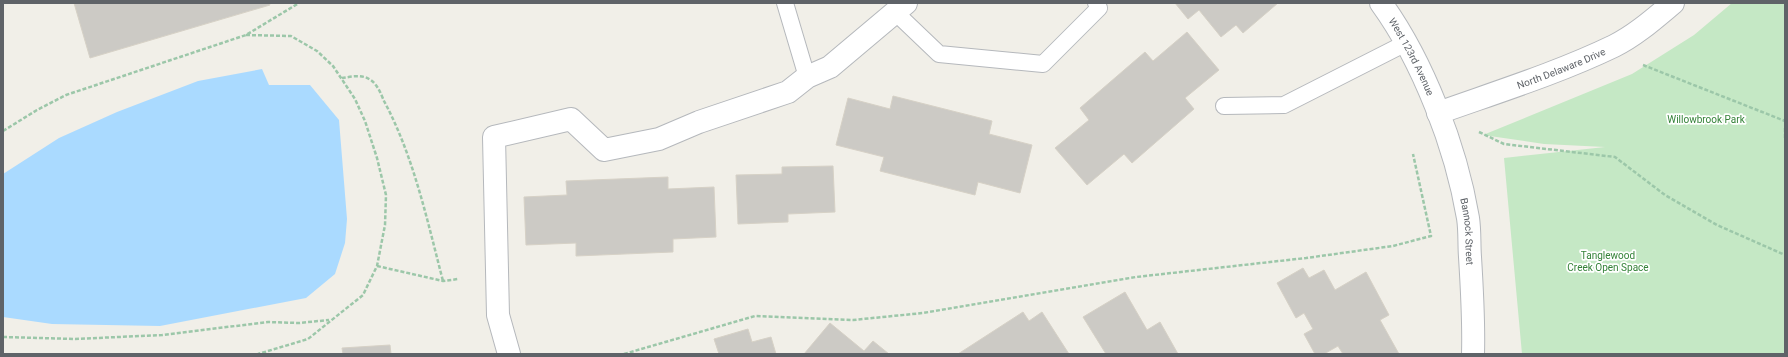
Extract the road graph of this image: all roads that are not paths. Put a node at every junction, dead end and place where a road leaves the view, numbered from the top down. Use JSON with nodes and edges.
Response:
{"nodes":[{"id":1,"x":785,"y":3,"type":"edge"},
{"id":2,"x":1096,"y":3,"type":"edge"},
{"id":3,"x":1381,"y":3,"type":"edge"},
{"id":4,"x":1673,"y":3,"type":"edge"},
{"id":5,"x":900,"y":8,"type":"edge"},
{"id":6,"x":1406,"y":43,"type":"junction"},
{"id":7,"x":807,"y":77,"type":"junction"},
{"id":8,"x":1224,"y":106,"type":"dead end"},
{"id":9,"x":1438,"y":112,"type":"junction"},
{"id":10,"x":508,"y":354,"type":"edge"},
{"id":11,"x":1473,"y":354,"type":"edge"}],
"edges":[{"from":1,"to":7,"type":"lane"},
{"from":2,"to":5,"type":"lane"},
{"from":3,"to":6,"type":"street","name":"West 123rd Avenue"},
{"from":4,"to":9,"type":"street","name":"North Delaware Drive"},
{"from":5,"to":7,"type":"street"},
{"from":6,"to":8,"type":"lane"},
{"from":6,"to":9,"type":"street","name":"West 123rd Avenue"},
{"from":7,"to":10,"type":"street"},
{"from":9,"to":11,"type":"street","name":"Bannock Street"}]}
